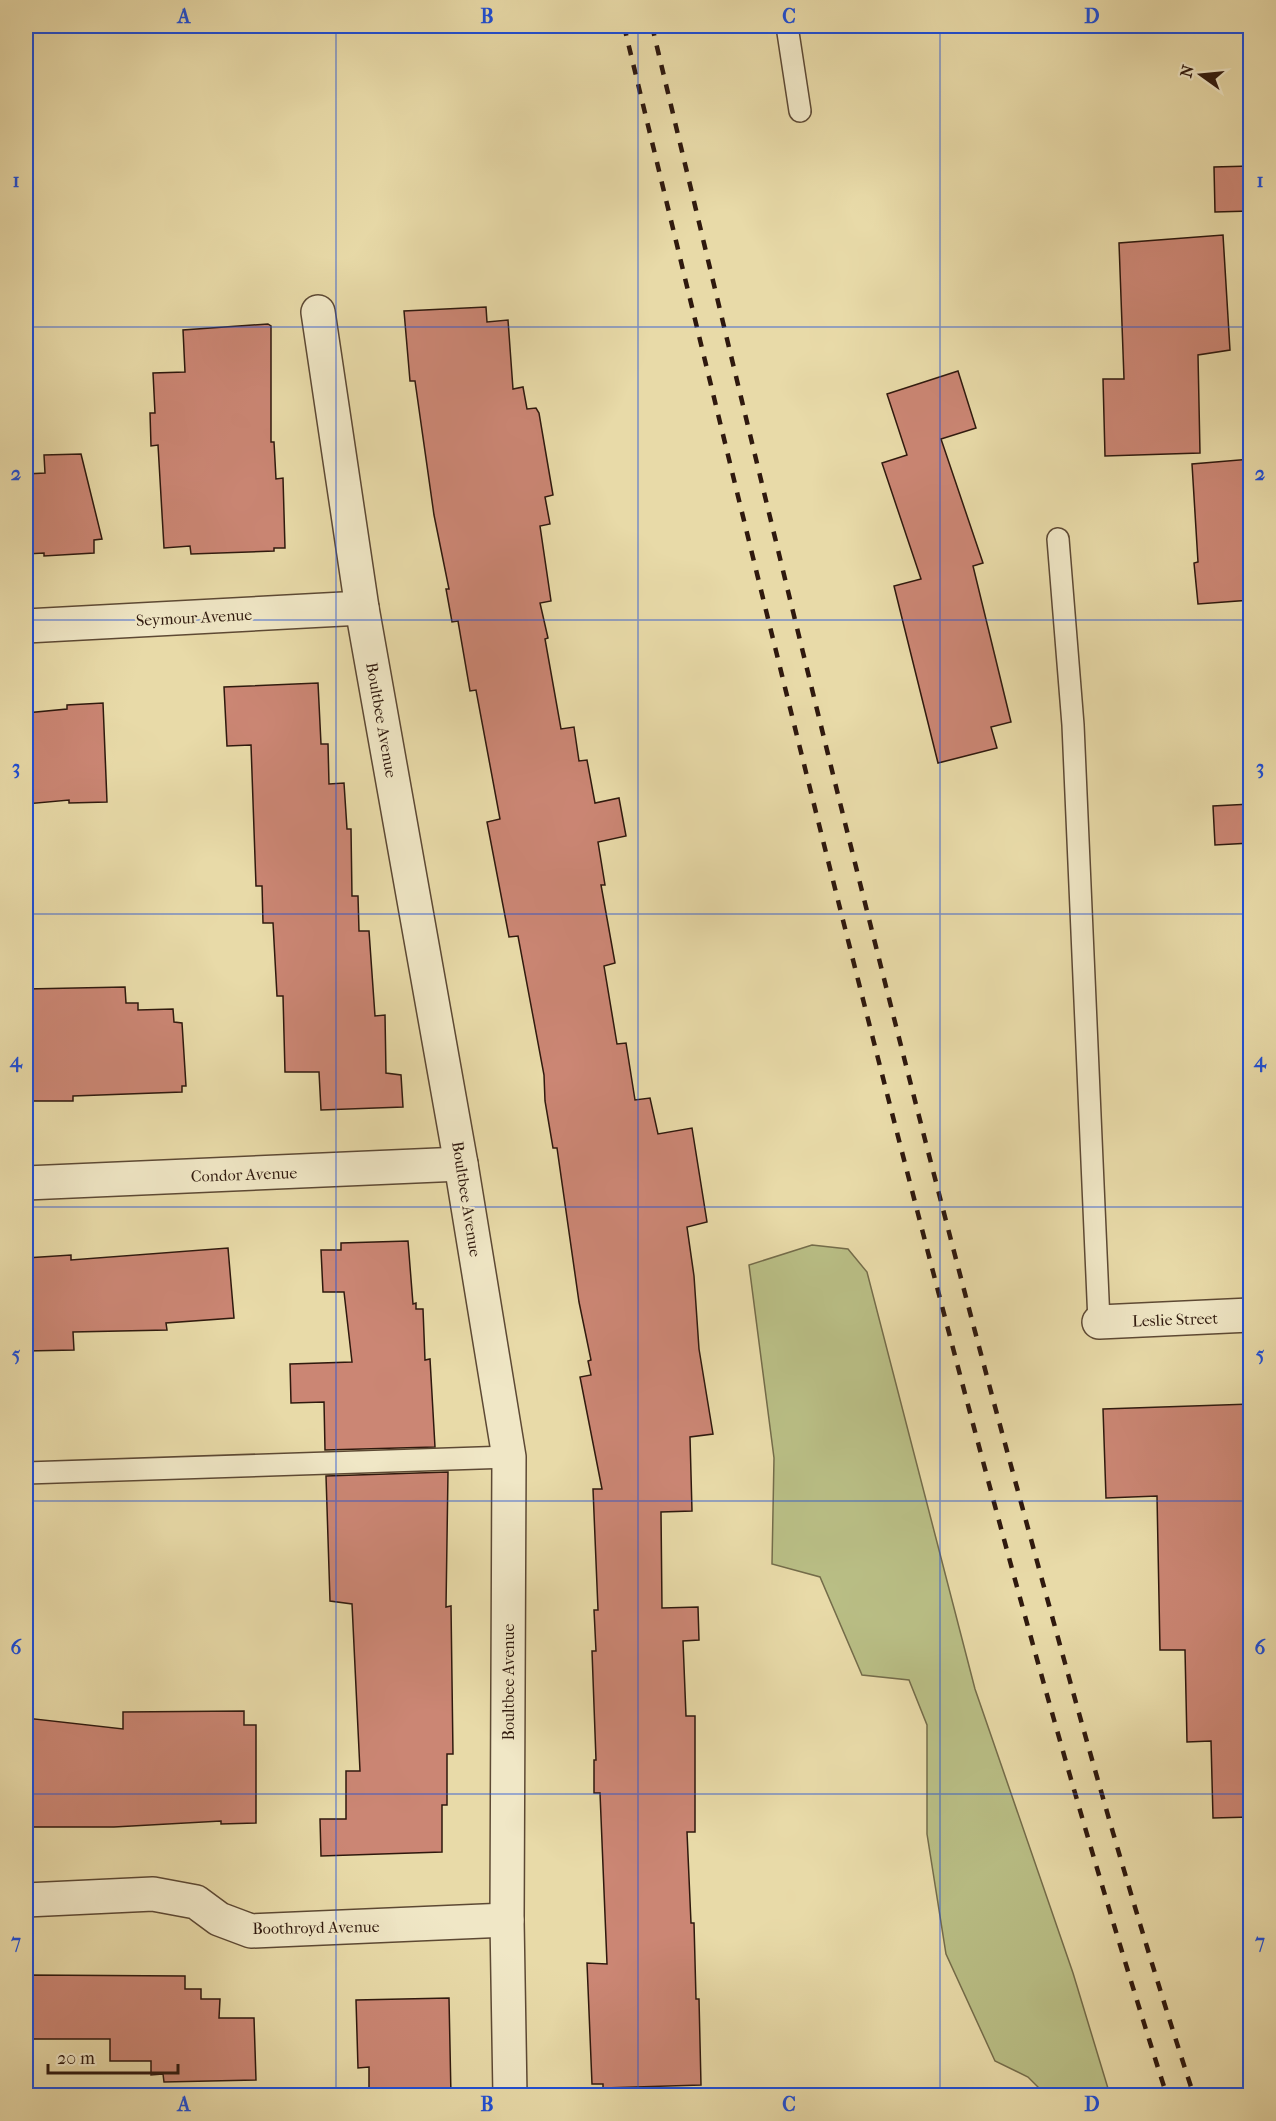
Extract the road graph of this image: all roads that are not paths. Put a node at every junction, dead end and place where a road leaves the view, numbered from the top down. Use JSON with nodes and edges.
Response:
{"nodes":[{"id":1,"x":787,"y":26,"type":"edge"},
{"id":2,"x":800,"y":111,"type":"dead end"},
{"id":3,"x":318,"y":312,"type":"dead end"},
{"id":4,"x":1058,"y":539,"type":"dead end"},
{"id":5,"x":362,"y":608,"type":"junction"},
{"id":6,"x":26,"y":626,"type":"edge"},
{"id":7,"x":461,"y":1164,"type":"junction"},
{"id":8,"x":26,"y":1183,"type":"edge"},
{"id":9,"x":1251,"y":1315,"type":"edge"},
{"id":10,"x":1099,"y":1322,"type":"joint"},
{"id":11,"x":509,"y":1457,"type":"junction"},
{"id":12,"x":26,"y":1473,"type":"edge"},
{"id":13,"x":26,"y":1900,"type":"edge"},
{"id":14,"x":507,"y":1920,"type":"junction"},
{"id":15,"x":510,"y":2096,"type":"edge"}],
"edges":[{"from":1,"to":2,"type":"lane"},
{"from":3,"to":5,"type":"street","name":"Boultbee Avenue"},
{"from":4,"to":10,"type":"lane"},
{"from":5,"to":6,"type":"street","name":"Seymour Avenue"},
{"from":5,"to":7,"type":"street","name":"Boultbee Avenue"},
{"from":7,"to":8,"type":"street","name":"Condor Avenue"},
{"from":7,"to":11,"type":"street","name":"Boultbee Avenue"},
{"from":9,"to":10,"type":"street","name":"Leslie Street"},
{"from":11,"to":12,"type":"lane"},
{"from":11,"to":14,"type":"street","name":"Boultbee Avenue"},
{"from":13,"to":14,"type":"street","name":"Boothroyd Avenue"},
{"from":14,"to":15,"type":"street","name":"Boultbee Avenue"}]}
